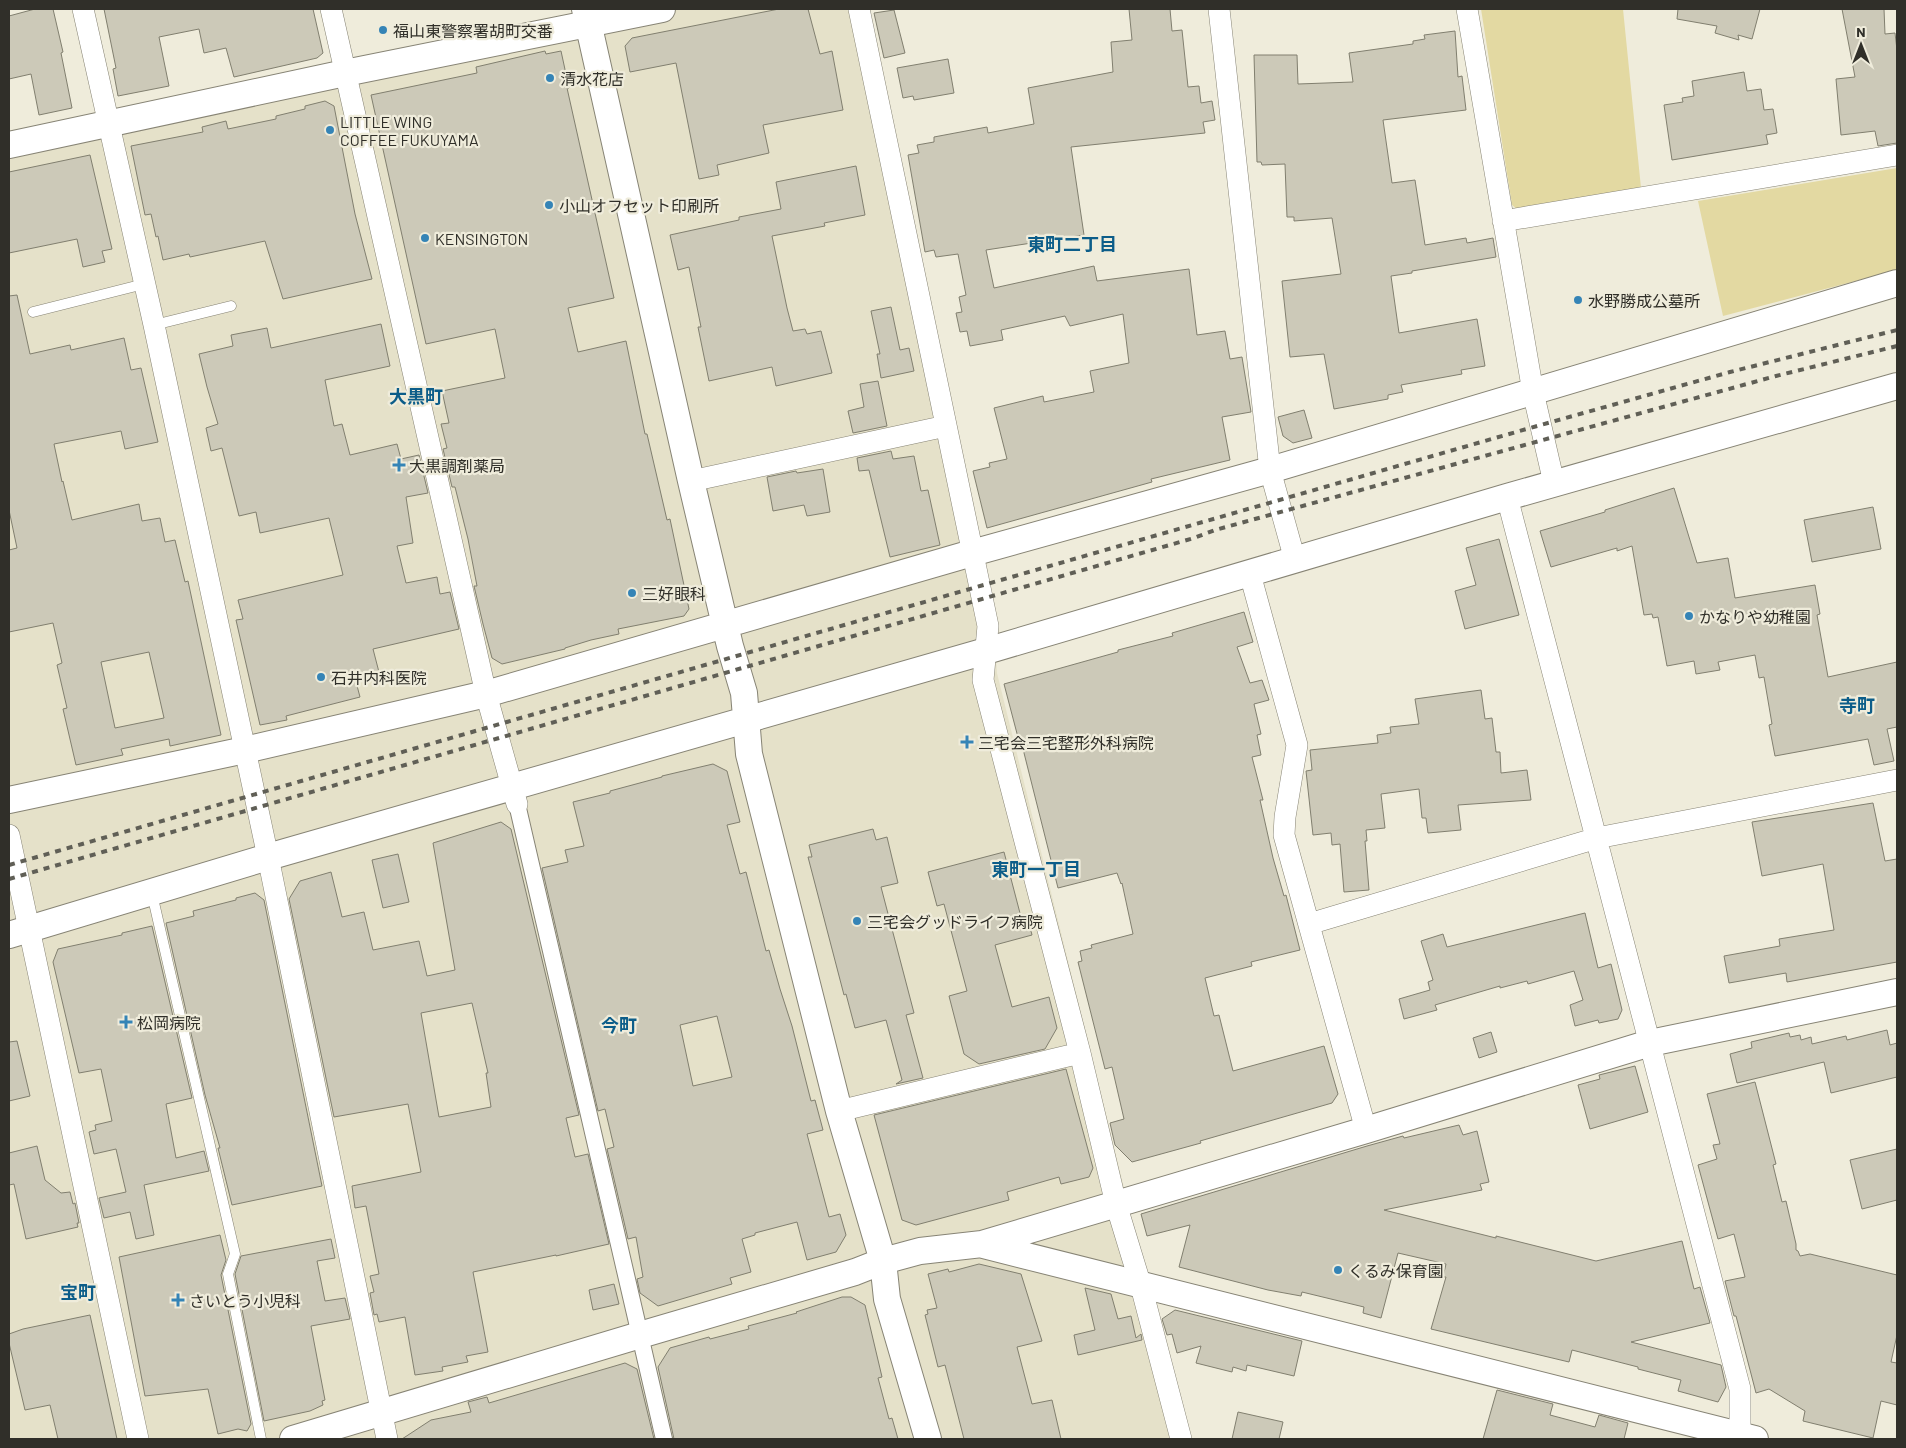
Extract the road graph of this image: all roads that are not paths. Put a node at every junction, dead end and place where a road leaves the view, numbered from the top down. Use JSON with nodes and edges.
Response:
{"nodes":[{"id":1,"x":83,"y":9,"type":"edge"},
{"id":2,"x":331,"y":9,"type":"edge"},
{"id":3,"x":662,"y":9,"type":"edge"},
{"id":4,"x":859,"y":9,"type":"edge"},
{"id":5,"x":1219,"y":9,"type":"edge"},
{"id":6,"x":1467,"y":9,"type":"edge"},
{"id":7,"x":587,"y":16,"type":"edge"},
{"id":8,"x":345,"y":73,"type":"junction"},
{"id":9,"x":108,"y":124,"type":"junction"},
{"id":10,"x":9,"y":145,"type":"edge"},
{"id":11,"x":1897,"y":155,"type":"edge"},
{"id":12,"x":1502,"y":221,"type":"junction"},
{"id":13,"x":1897,"y":283,"type":"edge"},
{"id":14,"x":144,"y":284,"type":"junction"},
{"id":15,"x":231,"y":306,"type":"dead end"},
{"id":16,"x":33,"y":312,"type":"dead end"},
{"id":17,"x":154,"y":325,"type":"junction"},
{"id":18,"x":1897,"y":386,"type":"edge"},
{"id":19,"x":1533,"y":392,"type":"junction"},
{"id":20,"x":946,"y":426,"type":"junction"},
{"id":21,"x":1270,"y":470,"type":"junction"},
{"id":22,"x":692,"y":481,"type":"junction"},
{"id":23,"x":1554,"y":483,"type":"junction"},
{"id":24,"x":1507,"y":497,"type":"junction"},
{"id":25,"x":972,"y":553,"type":"junction"},
{"id":26,"x":1295,"y":560,"type":"junction"},
{"id":27,"x":1250,"y":574,"type":"junction"},
{"id":28,"x":726,"y":624,"type":"junction"},
{"id":29,"x":986,"y":651,"type":"junction"},
{"id":30,"x":486,"y":694,"type":"junction"},
{"id":31,"x":746,"y":720,"type":"junction"},
{"id":32,"x":245,"y":750,"type":"junction"},
{"id":33,"x":1897,"y":780,"type":"edge"},
{"id":34,"x":515,"y":795,"type":"junction"},
{"id":35,"x":9,"y":800,"type":"edge"},
{"id":36,"x":9,"y":835,"type":"edge"},
{"id":37,"x":1596,"y":838,"type":"junction"},
{"id":38,"x":268,"y":857,"type":"junction"},
{"id":39,"x":152,"y":892,"type":"junction"},
{"id":40,"x":1309,"y":924,"type":"junction"},
{"id":41,"x":19,"y":932,"type":"edge"},
{"id":42,"x":1897,"y":992,"type":"edge"},
{"id":43,"x":1650,"y":1043,"type":"junction"},
{"id":44,"x":1080,"y":1053,"type":"junction"},
{"id":45,"x":839,"y":1111,"type":"junction"},
{"id":46,"x":1366,"y":1130,"type":"junction"},
{"id":47,"x":1116,"y":1204,"type":"junction"},
{"id":48,"x":982,"y":1244,"type":"junction"},
{"id":49,"x":883,"y":1261,"type":"junction"},
{"id":50,"x":1141,"y":1286,"type":"junction"},
{"id":51,"x":640,"y":1335,"type":"junction"},
{"id":52,"x":381,"y":1412,"type":"junction"},
{"id":53,"x":1745,"y":1438,"type":"edge"},
{"id":54,"x":138,"y":1439,"type":"edge"},
{"id":55,"x":260,"y":1439,"type":"edge"},
{"id":56,"x":293,"y":1439,"type":"edge"},
{"id":57,"x":387,"y":1439,"type":"edge"},
{"id":58,"x":664,"y":1439,"type":"edge"},
{"id":59,"x":928,"y":1439,"type":"edge"},
{"id":60,"x":1181,"y":1439,"type":"edge"}],
"edges":[{"from":1,"to":9,"type":"street"},
{"from":2,"to":8,"type":"street"},
{"from":3,"to":7,"type":"street"},
{"from":4,"to":20,"type":"street"},
{"from":5,"to":21,"type":"street"},
{"from":6,"to":12,"type":"street"},
{"from":7,"to":8,"type":"street"},
{"from":7,"to":22,"type":"street"},
{"from":8,"to":9,"type":"street"},
{"from":8,"to":30,"type":"street"},
{"from":9,"to":10,"type":"street"},
{"from":9,"to":14,"type":"street"},
{"from":11,"to":12,"type":"street"},
{"from":12,"to":19,"type":"street"},
{"from":13,"to":19,"type":"street"},
{"from":14,"to":16,"type":"lane"},
{"from":14,"to":17,"type":"street"},
{"from":15,"to":17,"type":"lane"},
{"from":17,"to":32,"type":"street"},
{"from":18,"to":23,"type":"street"},
{"from":19,"to":21,"type":"street"},
{"from":19,"to":23,"type":"street"},
{"from":20,"to":22,"type":"street"},
{"from":20,"to":25,"type":"street"},
{"from":21,"to":25,"type":"street"},
{"from":21,"to":26,"type":"street"},
{"from":22,"to":28,"type":"street"},
{"from":23,"to":24,"type":"street"},
{"from":24,"to":26,"type":"street"},
{"from":24,"to":37,"type":"street"},
{"from":25,"to":28,"type":"street"},
{"from":25,"to":29,"type":"street"},
{"from":26,"to":27,"type":"street"},
{"from":27,"to":29,"type":"street"},
{"from":27,"to":40,"type":"street"},
{"from":28,"to":30,"type":"street"},
{"from":28,"to":31,"type":"street"},
{"from":29,"to":31,"type":"street"},
{"from":29,"to":44,"type":"street"},
{"from":30,"to":32,"type":"street"},
{"from":30,"to":34,"type":"street"},
{"from":31,"to":34,"type":"street"},
{"from":31,"to":45,"type":"street"},
{"from":32,"to":35,"type":"street"},
{"from":32,"to":38,"type":"street"},
{"from":33,"to":37,"type":"street"},
{"from":34,"to":38,"type":"street"},
{"from":34,"to":51,"type":"street"},
{"from":36,"to":41,"type":"street"},
{"from":37,"to":40,"type":"street"},
{"from":37,"to":43,"type":"street"},
{"from":38,"to":39,"type":"street"},
{"from":38,"to":52,"type":"street"},
{"from":39,"to":41,"type":"street"},
{"from":39,"to":55,"type":"lane"},
{"from":40,"to":46,"type":"street"},
{"from":41,"to":54,"type":"street"},
{"from":42,"to":43,"type":"street"},
{"from":43,"to":46,"type":"street"},
{"from":43,"to":53,"type":"street"},
{"from":44,"to":45,"type":"street"},
{"from":44,"to":47,"type":"street"},
{"from":45,"to":49,"type":"street"},
{"from":46,"to":47,"type":"street"},
{"from":47,"to":48,"type":"street"},
{"from":47,"to":50,"type":"street"},
{"from":48,"to":49,"type":"street"},
{"from":48,"to":50,"type":"street"},
{"from":49,"to":51,"type":"street"},
{"from":49,"to":59,"type":"street"},
{"from":50,"to":53,"type":"street"},
{"from":50,"to":60,"type":"street"},
{"from":51,"to":52,"type":"street"},
{"from":51,"to":58,"type":"street"},
{"from":52,"to":56,"type":"street"},
{"from":52,"to":57,"type":"street"}]}
